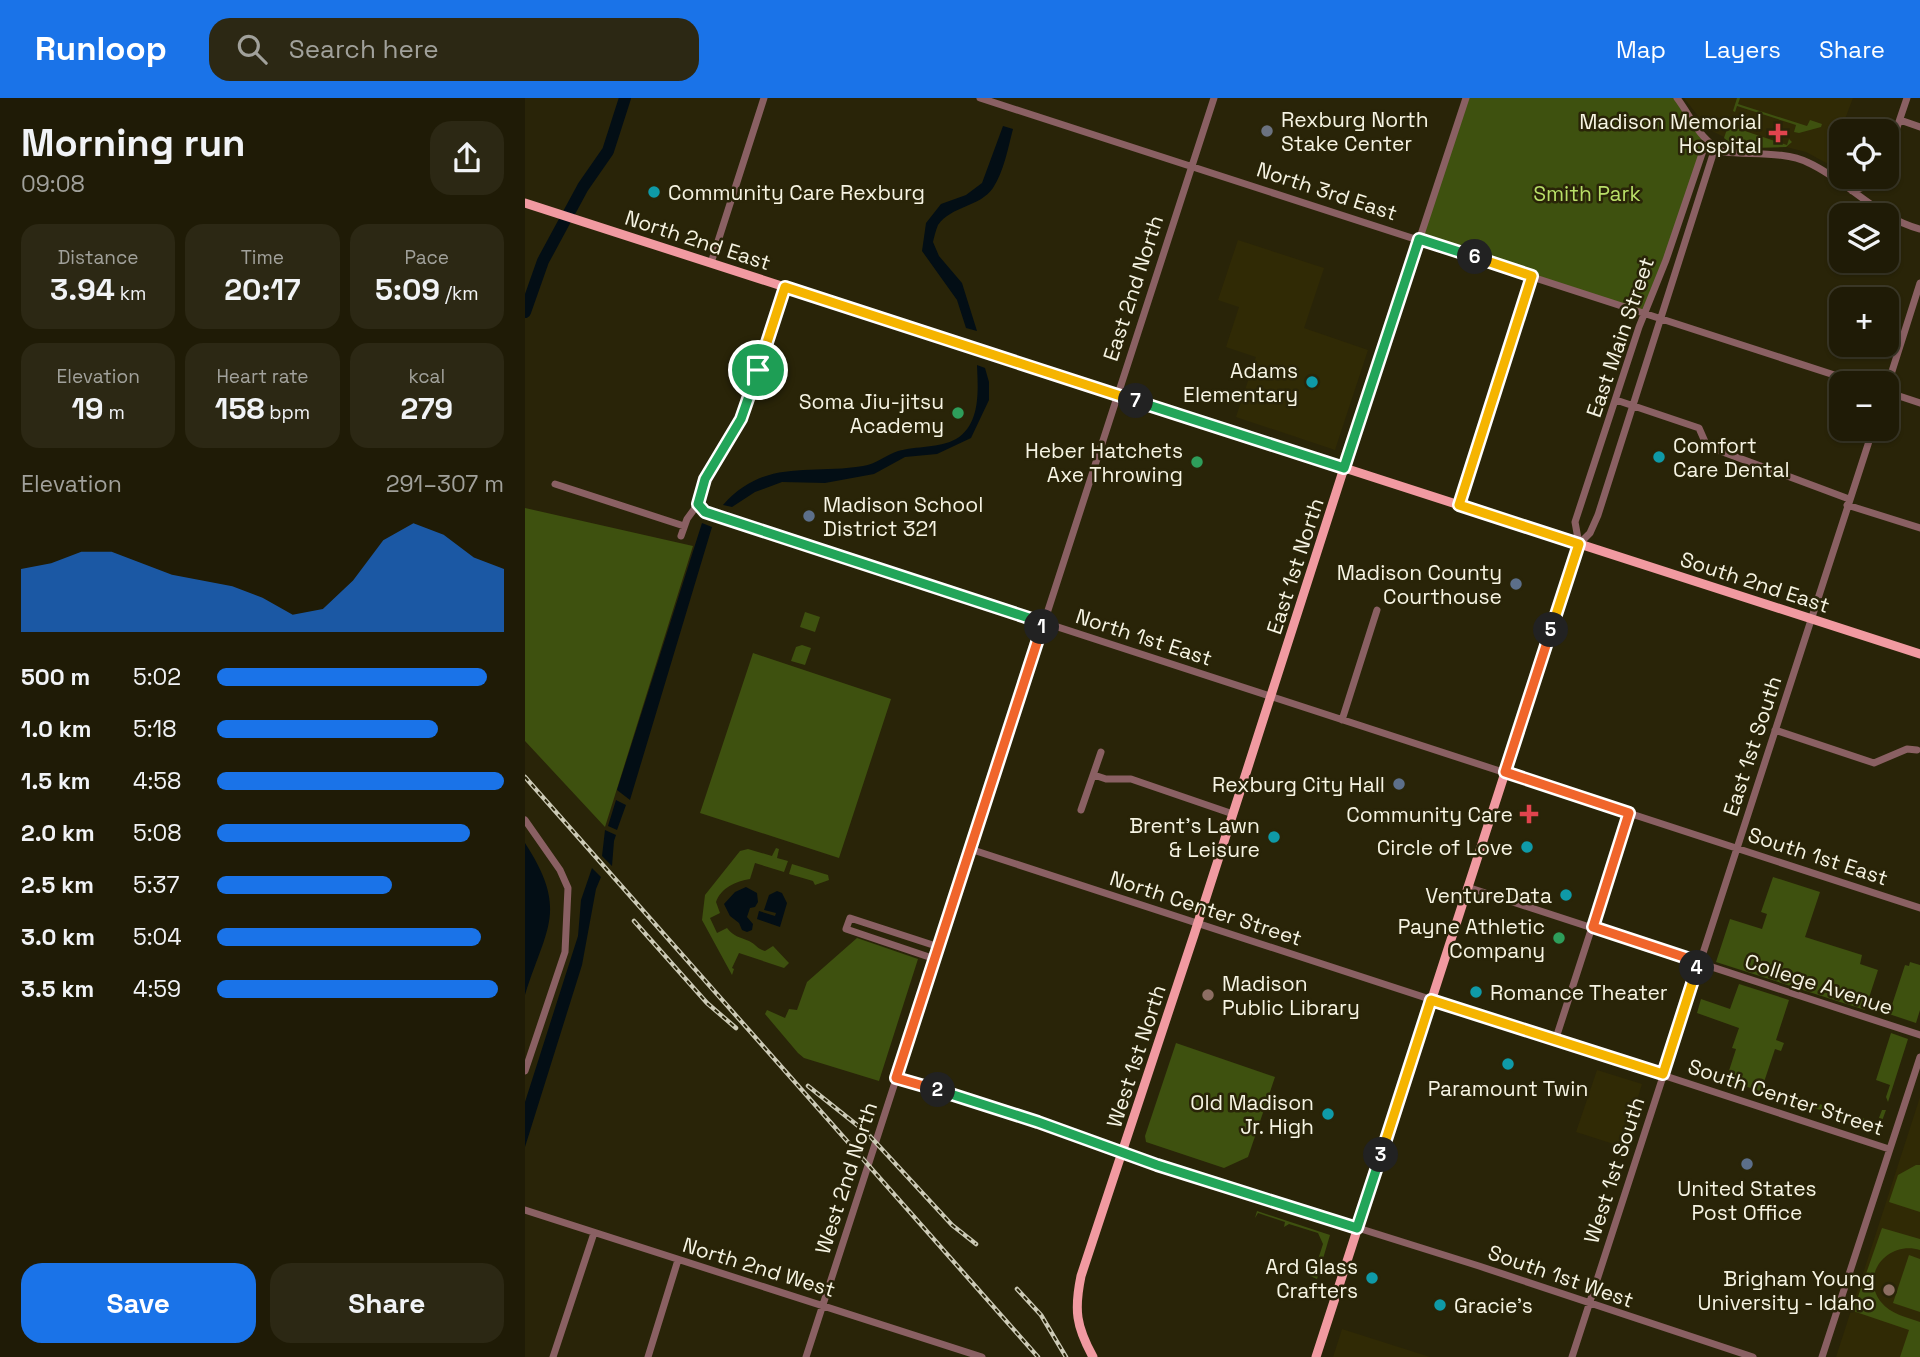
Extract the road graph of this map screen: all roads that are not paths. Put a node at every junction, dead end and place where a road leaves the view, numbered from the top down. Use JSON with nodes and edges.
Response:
{"nodes":[{"id":1,"x":764,"y":98,"type":"edge"},
{"id":2,"x":980,"y":98,"type":"edge"},
{"id":3,"x":1214,"y":98,"type":"edge"},
{"id":4,"x":1466,"y":98,"type":"edge"},
{"id":5,"x":1677,"y":98,"type":"edge"},
{"id":6,"x":1907,"y":98,"type":"edge"},
{"id":7,"x":1900,"y":121,"type":"junction"},
{"id":8,"x":1899,"y":124,"type":"edge"},
{"id":9,"x":1920,"y":127,"type":"edge"},
{"id":10,"x":1706,"y":142,"type":"junction"},
{"id":11,"x":1715,"y":148,"type":"junction"},
{"id":12,"x":1192,"y":166,"type":"junction"},
{"id":13,"x":1858,"y":189,"type":"edge"},
{"id":14,"x":1852,"y":191,"type":"junction"},
{"id":15,"x":525,"y":203,"type":"edge"},
{"id":16,"x":1920,"y":229,"type":"edge"},
{"id":17,"x":1419,"y":239,"type":"junction"},
{"id":18,"x":711,"y":263,"type":"junction"},
{"id":19,"x":1532,"y":276,"type":"junction"},
{"id":20,"x":1920,"y":283,"type":"edge"},
{"id":21,"x":785,"y":287,"type":"junction"},
{"id":22,"x":1646,"y":313,"type":"junction"},
{"id":23,"x":1662,"y":318,"type":"junction"},
{"id":24,"x":1893,"y":371,"type":"edge"},
{"id":25,"x":1829,"y":373,"type":"edge"},
{"id":26,"x":1118,"y":395,"type":"junction"},
{"id":27,"x":1899,"y":395,"type":"edge"},
{"id":28,"x":1616,"y":400,"type":"junction"},
{"id":29,"x":1920,"y":403,"type":"edge"},
{"id":30,"x":1634,"y":406,"type":"junction"},
{"id":31,"x":1869,"y":441,"type":"edge"},
{"id":32,"x":1344,"y":468,"type":"junction"},
{"id":33,"x":555,"y":484,"type":"dead end"},
{"id":34,"x":1848,"y":502,"type":"junction"},
{"id":35,"x":698,"y":504,"type":"junction"},
{"id":36,"x":1459,"y":505,"type":"junction"},
{"id":37,"x":684,"y":526,"type":"junction"},
{"id":38,"x":1920,"y":528,"type":"edge"},
{"id":39,"x":681,"y":537,"type":"dead end"},
{"id":40,"x":1579,"y":544,"type":"junction"},
{"id":41,"x":1377,"y":610,"type":"dead end"},
{"id":42,"x":1810,"y":618,"type":"junction"},
{"id":43,"x":1044,"y":623,"type":"junction"},
{"id":44,"x":1920,"y":654,"type":"edge"},
{"id":45,"x":1271,"y":697,"type":"junction"},
{"id":46,"x":1342,"y":720,"type":"junction"},
{"id":47,"x":1776,"y":730,"type":"junction"},
{"id":48,"x":1917,"y":750,"type":"dead end"},
{"id":49,"x":1101,"y":752,"type":"dead end"},
{"id":50,"x":1505,"y":772,"type":"junction"},
{"id":51,"x":1094,"y":775,"type":"junction"},
{"id":52,"x":1081,"y":810,"type":"dead end"},
{"id":53,"x":1629,"y":813,"type":"junction"},
{"id":54,"x":1233,"y":814,"type":"junction"},
{"id":55,"x":525,"y":820,"type":"edge"},
{"id":56,"x":1737,"y":848,"type":"junction"},
{"id":57,"x":970,"y":849,"type":"junction"},
{"id":58,"x":1467,"y":887,"type":"junction"},
{"id":59,"x":1920,"y":908,"type":"edge"},
{"id":60,"x":1198,"y":925,"type":"junction"},
{"id":61,"x":1593,"y":927,"type":"junction"},
{"id":62,"x":939,"y":947,"type":"junction"},
{"id":63,"x":935,"y":959,"type":"junction"},
{"id":64,"x":1699,"y":962,"type":"junction"},
{"id":65,"x":1431,"y":1000,"type":"junction"},
{"id":66,"x":1920,"y":1035,"type":"edge"},
{"id":67,"x":1555,"y":1041,"type":"junction"},
{"id":68,"x":1920,"y":1056,"type":"edge"},
{"id":69,"x":525,"y":1071,"type":"edge"},
{"id":70,"x":1663,"y":1074,"type":"junction"},
{"id":71,"x":896,"y":1078,"type":"junction"},
{"id":72,"x":1889,"y":1149,"type":"junction"},
{"id":73,"x":1123,"y":1153,"type":"junction"},
{"id":74,"x":525,"y":1210,"type":"edge"},
{"id":75,"x":1357,"y":1228,"type":"junction"},
{"id":76,"x":594,"y":1233,"type":"junction"},
{"id":77,"x":678,"y":1260,"type":"junction"},
{"id":78,"x":1590,"y":1303,"type":"junction"},
{"id":79,"x":823,"y":1305,"type":"junction"},
{"id":80,"x":552,"y":1357,"type":"edge"},
{"id":81,"x":648,"y":1357,"type":"edge"},
{"id":82,"x":806,"y":1357,"type":"edge"},
{"id":83,"x":982,"y":1357,"type":"edge"},
{"id":84,"x":1093,"y":1357,"type":"edge"},
{"id":85,"x":1315,"y":1357,"type":"edge"},
{"id":86,"x":1572,"y":1357,"type":"edge"},
{"id":87,"x":1753,"y":1357,"type":"edge"},
{"id":88,"x":1822,"y":1357,"type":"edge"}],
"edges":[{"from":1,"to":18,"type":"street"},
{"from":2,"to":12,"type":"street","name":"North 3rd East"},
{"from":3,"to":12,"type":"street","name":"East 2nd North"},
{"from":4,"to":17,"type":"street","name":"East 1st North"},
{"from":5,"to":10,"type":"street"},
{"from":6,"to":7,"type":"street"},
{"from":7,"to":8,"type":"street"},
{"from":7,"to":9,"type":"street"},
{"from":10,"to":11,"type":"street"},
{"from":10,"to":22,"type":"street","name":"East Main Street"},
{"from":11,"to":14,"type":"street"},
{"from":11,"to":23,"type":"street","name":"East Main Street"},
{"from":12,"to":17,"type":"street","name":"North 3rd East"},
{"from":12,"to":26,"type":"street","name":"East 2nd North"},
{"from":13,"to":14,"type":"street"},
{"from":14,"to":16,"type":"street"},
{"from":15,"to":18,"type":"main road","name":"North 2nd East"},
{"from":17,"to":19,"type":"street","name":"North 3rd East"},
{"from":17,"to":32,"type":"street","name":"East 1st North"},
{"from":18,"to":21,"type":"main road","name":"North 2nd East"},
{"from":19,"to":22,"type":"street","name":"North 3rd East"},
{"from":19,"to":36,"type":"street"},
{"from":20,"to":24,"type":"street"},
{"from":21,"to":26,"type":"main road","name":"North 2nd East"},
{"from":21,"to":35,"type":"street"},
{"from":22,"to":23,"type":"street","name":"North 3rd East"},
{"from":22,"to":28,"type":"street","name":"East Main Street"},
{"from":23,"to":25,"type":"street","name":"North 3rd East"},
{"from":23,"to":30,"type":"street","name":"East Main Street"},
{"from":26,"to":32,"type":"main road","name":"North 2nd East"},
{"from":26,"to":43,"type":"street","name":"East 2nd North"},
{"from":27,"to":29,"type":"street"},
{"from":28,"to":30,"type":"street"},
{"from":28,"to":40,"type":"street","name":"East Main Street"},
{"from":30,"to":34,"type":"street"},
{"from":30,"to":40,"type":"street","name":"East Main Street"},
{"from":31,"to":34,"type":"street","name":"East 1st South"},
{"from":32,"to":36,"type":"main road","name":"North 2nd East"},
{"from":32,"to":45,"type":"main road","name":"East 1st North"},
{"from":33,"to":37,"type":"street"},
{"from":34,"to":38,"type":"street"},
{"from":34,"to":42,"type":"street","name":"East 1st South"},
{"from":35,"to":37,"type":"street"},
{"from":35,"to":43,"type":"street","name":"North 1st East"},
{"from":36,"to":40,"type":"main road","name":"North 2nd East"},
{"from":37,"to":39,"type":"street"},
{"from":40,"to":42,"type":"main road","name":"South 2nd East"},
{"from":40,"to":50,"type":"main road","name":"East Main Street"},
{"from":41,"to":46,"type":"street"},
{"from":42,"to":44,"type":"main road","name":"South 2nd East"},
{"from":42,"to":47,"type":"street","name":"East 1st South"},
{"from":43,"to":45,"type":"street","name":"North 1st East"},
{"from":43,"to":57,"type":"street","name":"East 2nd North"},
{"from":45,"to":46,"type":"street","name":"North 1st East"},
{"from":45,"to":54,"type":"main road","name":"East 1st North"},
{"from":46,"to":50,"type":"street","name":"North 1st East"},
{"from":47,"to":48,"type":"street"},
{"from":47,"to":56,"type":"street","name":"East 1st South"},
{"from":49,"to":51,"type":"street"},
{"from":50,"to":53,"type":"street","name":"South 1st East"},
{"from":50,"to":58,"type":"main road","name":"East Main Street"},
{"from":51,"to":52,"type":"street"},
{"from":51,"to":54,"type":"street"},
{"from":53,"to":56,"type":"street","name":"South 1st East"},
{"from":53,"to":61,"type":"street"},
{"from":54,"to":60,"type":"main road","name":"East 1st North"},
{"from":55,"to":69,"type":"street"},
{"from":56,"to":59,"type":"street","name":"South 1st East"},
{"from":56,"to":64,"type":"street","name":"East 1st South"},
{"from":57,"to":60,"type":"street","name":"North Center Street"},
{"from":57,"to":62,"type":"street","name":"West 2nd North"},
{"from":58,"to":61,"type":"street","name":"College Avenue"},
{"from":58,"to":65,"type":"main road","name":"East Main Street"},
{"from":60,"to":65,"type":"street","name":"North Center Street"},
{"from":60,"to":73,"type":"main road","name":"West 1st North"},
{"from":61,"to":64,"type":"street","name":"College Avenue"},
{"from":61,"to":67,"type":"street"},
{"from":62,"to":63,"type":"street","name":"West 2nd North"},
{"from":62,"to":63,"type":"street"},
{"from":63,"to":71,"type":"street","name":"West 2nd North"},
{"from":64,"to":66,"type":"street","name":"College Avenue"},
{"from":64,"to":70,"type":"street","name":"East 1st South"},
{"from":65,"to":67,"type":"street","name":"South Center Street"},
{"from":65,"to":75,"type":"main road","name":"East Main Street"},
{"from":67,"to":70,"type":"street","name":"South Center Street"},
{"from":68,"to":72,"type":"street"},
{"from":70,"to":72,"type":"street","name":"South Center Street"},
{"from":70,"to":78,"type":"street","name":"West 1st South"},
{"from":71,"to":73,"type":"street","name":"South 1st West"},
{"from":71,"to":79,"type":"street","name":"West 2nd North"},
{"from":72,"to":88,"type":"street"},
{"from":73,"to":75,"type":"street","name":"South 1st West"},
{"from":73,"to":84,"type":"main road","name":"West 1st North"},
{"from":74,"to":76,"type":"street","name":"North 2nd West"},
{"from":75,"to":78,"type":"street","name":"South 1st West"},
{"from":75,"to":85,"type":"main road","name":"East Main Street"},
{"from":76,"to":77,"type":"street","name":"North 2nd West"},
{"from":76,"to":80,"type":"street"},
{"from":77,"to":79,"type":"street","name":"North 2nd West"},
{"from":77,"to":81,"type":"street"},
{"from":78,"to":86,"type":"street","name":"West 1st South"},
{"from":78,"to":87,"type":"street","name":"South 1st West"},
{"from":79,"to":82,"type":"street","name":"West 2nd North"},
{"from":79,"to":83,"type":"street","name":"North 2nd West"}]}
